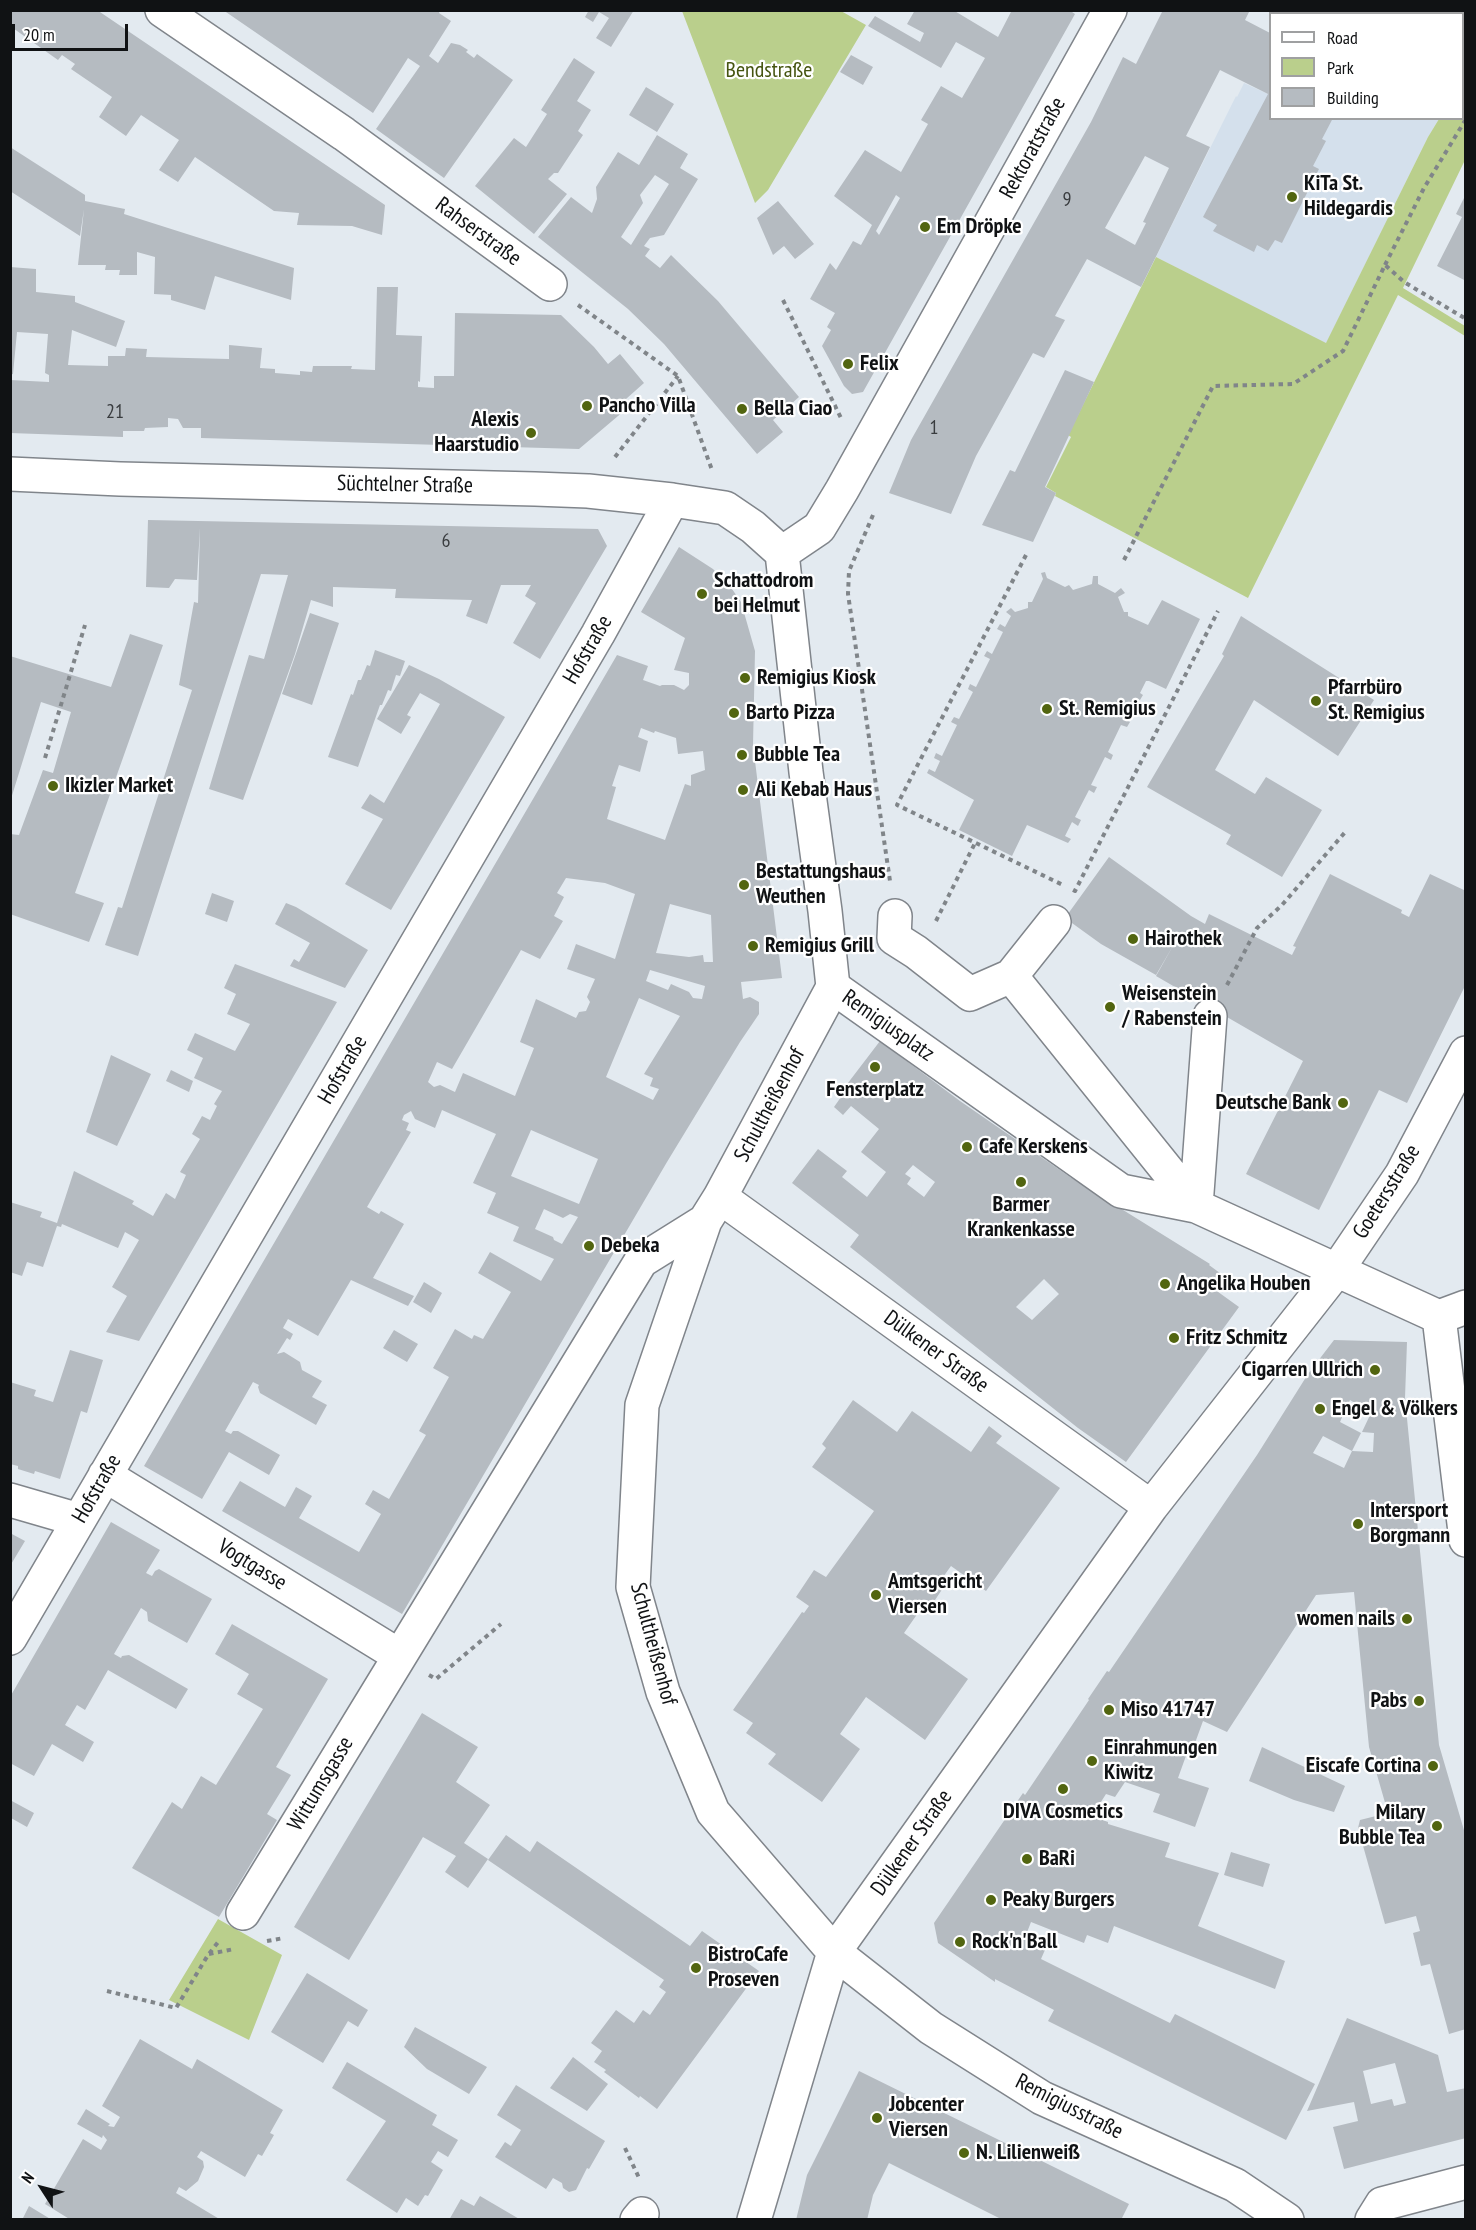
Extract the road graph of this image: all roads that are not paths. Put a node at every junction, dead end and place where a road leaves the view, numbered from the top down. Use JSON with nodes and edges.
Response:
{"nodes":[{"id":1,"x":162,"y":10,"type":"edge"},
{"id":2,"x":1110,"y":10,"type":"edge"},
{"id":3,"x":550,"y":284,"type":"road end"},
{"id":4,"x":10,"y":474,"type":"edge"},
{"id":5,"x":672,"y":500,"type":"junction"},
{"id":6,"x":782,"y":553,"type":"junction"},
{"id":7,"x":895,"y":916,"type":"road end"},
{"id":8,"x":1054,"y":922,"type":"dead end"},
{"id":9,"x":1011,"y":976,"type":"junction"},
{"id":10,"x":833,"y":987,"type":"junction"},
{"id":11,"x":1210,"y":1016,"type":"road end"},
{"id":12,"x":1466,"y":1053,"type":"edge"},
{"id":13,"x":1196,"y":1206,"type":"junction"},
{"id":14,"x":713,"y":1209,"type":"junction"},
{"id":15,"x":1337,"y":1270,"type":"junction"},
{"id":16,"x":1452,"y":1312,"type":"edge"},
{"id":17,"x":1297,"y":1322,"type":"joint"},
{"id":18,"x":105,"y":1475,"type":"junction"},
{"id":19,"x":10,"y":1500,"type":"edge"},
{"id":20,"x":1151,"y":1507,"type":"junction"},
{"id":21,"x":79,"y":1520,"type":"junction"},
{"id":22,"x":1466,"y":1540,"type":"edge"},
{"id":23,"x":10,"y":1638,"type":"edge"},
{"id":24,"x":398,"y":1655,"type":"junction"},
{"id":25,"x":243,"y":1913,"type":"road end"},
{"id":26,"x":834,"y":1952,"type":"junction"},
{"id":27,"x":1466,"y":2182,"type":"edge"},
{"id":28,"x":754,"y":2220,"type":"edge"},
{"id":29,"x":1287,"y":2220,"type":"edge"},
{"id":30,"x":1372,"y":2220,"type":"edge"}],
"edges":[{"from":1,"to":3,"type":"street","name":"Rahserstraße"},
{"from":2,"to":6,"type":"street","name":"Rektoratstraße"},
{"from":4,"to":5,"type":"street","name":"Süchtelner Straße"},
{"from":5,"to":6,"type":"street","name":"Süchtelner Straße"},
{"from":5,"to":18,"type":"street","name":"Hofstraße"},
{"from":6,"to":10,"type":"street","name":"Remigiusplatz"},
{"from":7,"to":9,"type":"street"},
{"from":8,"to":9,"type":"street"},
{"from":9,"to":13,"type":"street","name":"Remigiusplatz"},
{"from":10,"to":13,"type":"street","name":"Remigiusplatz"},
{"from":10,"to":14,"type":"street","name":"Schultheißenhof"},
{"from":11,"to":13,"type":"street"},
{"from":12,"to":15,"type":"street","name":"Goetersstraße"},
{"from":13,"to":15,"type":"street","name":"Remigiusplatz"},
{"from":14,"to":20,"type":"street","name":"Dülkener Straße"},
{"from":14,"to":24,"type":"street","name":"Schultheißenhof"},
{"from":14,"to":26,"type":"street","name":"Schultheißenhof"},
{"from":15,"to":16,"type":"street","name":"Remigiusplatz"},
{"from":15,"to":17,"type":"street","name":"Goetersstraße"},
{"from":16,"to":22,"type":"street"},
{"from":17,"to":20,"type":"street","name":"Dülkener Straße"},
{"from":18,"to":21,"type":"street","name":"Hofstraße"},
{"from":18,"to":24,"type":"street","name":"Vogtgasse"},
{"from":19,"to":21,"type":"street"},
{"from":20,"to":26,"type":"street","name":"Dülkener Straße"},
{"from":21,"to":23,"type":"street","name":"Hofstraße"},
{"from":24,"to":25,"type":"street","name":"Wittumsgasse"},
{"from":26,"to":28,"type":"street","name":"Dülkener Straße"},
{"from":26,"to":29,"type":"street","name":"Remigiusstraße"},
{"from":27,"to":30,"type":"street"}]}
